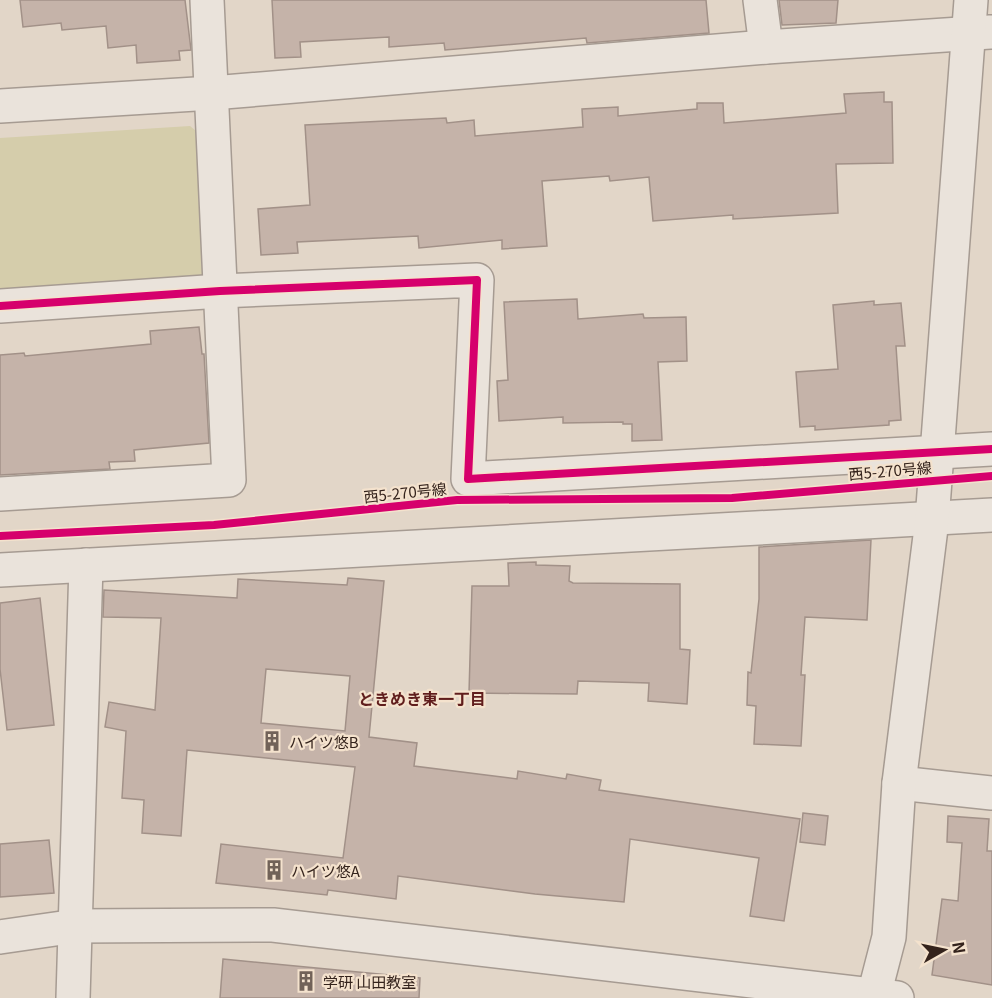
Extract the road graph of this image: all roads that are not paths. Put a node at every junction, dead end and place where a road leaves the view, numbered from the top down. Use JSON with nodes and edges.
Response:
{"nodes":[{"id":1,"x":207,"y":0,"type":"edge"},
{"id":2,"x":760,"y":0,"type":"edge"},
{"id":3,"x":971,"y":0,"type":"edge"},
{"id":4,"x":980,"y":33,"type":"edge"},
{"id":5,"x":766,"y":47,"type":"junction"},
{"id":6,"x":212,"y":93,"type":"junction"},
{"id":7,"x":0,"y":106,"type":"edge"},
{"id":8,"x":220,"y":291,"type":"junction"},
{"id":9,"x":0,"y":306,"type":"edge"},
{"id":10,"x":992,"y":449,"type":"edge"},
{"id":11,"x":939,"y":451,"type":"junction"},
{"id":12,"x":0,"y":494,"type":"edge"},
{"id":13,"x":992,"y":515,"type":"edge"},
{"id":14,"x":932,"y":520,"type":"junction"},
{"id":15,"x":86,"y":565,"type":"junction"},
{"id":16,"x":0,"y":570,"type":"edge"},
{"id":17,"x":899,"y":783,"type":"junction"},
{"id":18,"x":992,"y":793,"type":"edge"},
{"id":19,"x":76,"y":926,"type":"junction"},
{"id":20,"x":0,"y":937,"type":"edge"},
{"id":21,"x":885,"y":996,"type":"edge"},
{"id":22,"x":73,"y":998,"type":"edge"}],
"edges":[{"from":1,"to":6,"type":"street"},
{"from":2,"to":5,"type":"street"},
{"from":3,"to":4,"type":"street"},
{"from":4,"to":5,"type":"street"},
{"from":4,"to":11,"type":"street"},
{"from":5,"to":6,"type":"street"},
{"from":6,"to":7,"type":"street"},
{"from":6,"to":8,"type":"street"},
{"from":8,"to":9,"type":"street"},
{"from":8,"to":11,"type":"street"},
{"from":8,"to":12,"type":"street"},
{"from":10,"to":11,"type":"street"},
{"from":11,"to":14,"type":"street"},
{"from":13,"to":14,"type":"street"},
{"from":14,"to":15,"type":"street"},
{"from":14,"to":17,"type":"street"},
{"from":15,"to":16,"type":"street"},
{"from":15,"to":19,"type":"street"},
{"from":17,"to":18,"type":"street"},
{"from":17,"to":21,"type":"street"},
{"from":19,"to":20,"type":"street"},
{"from":19,"to":21,"type":"street"},
{"from":19,"to":22,"type":"street"}]}
